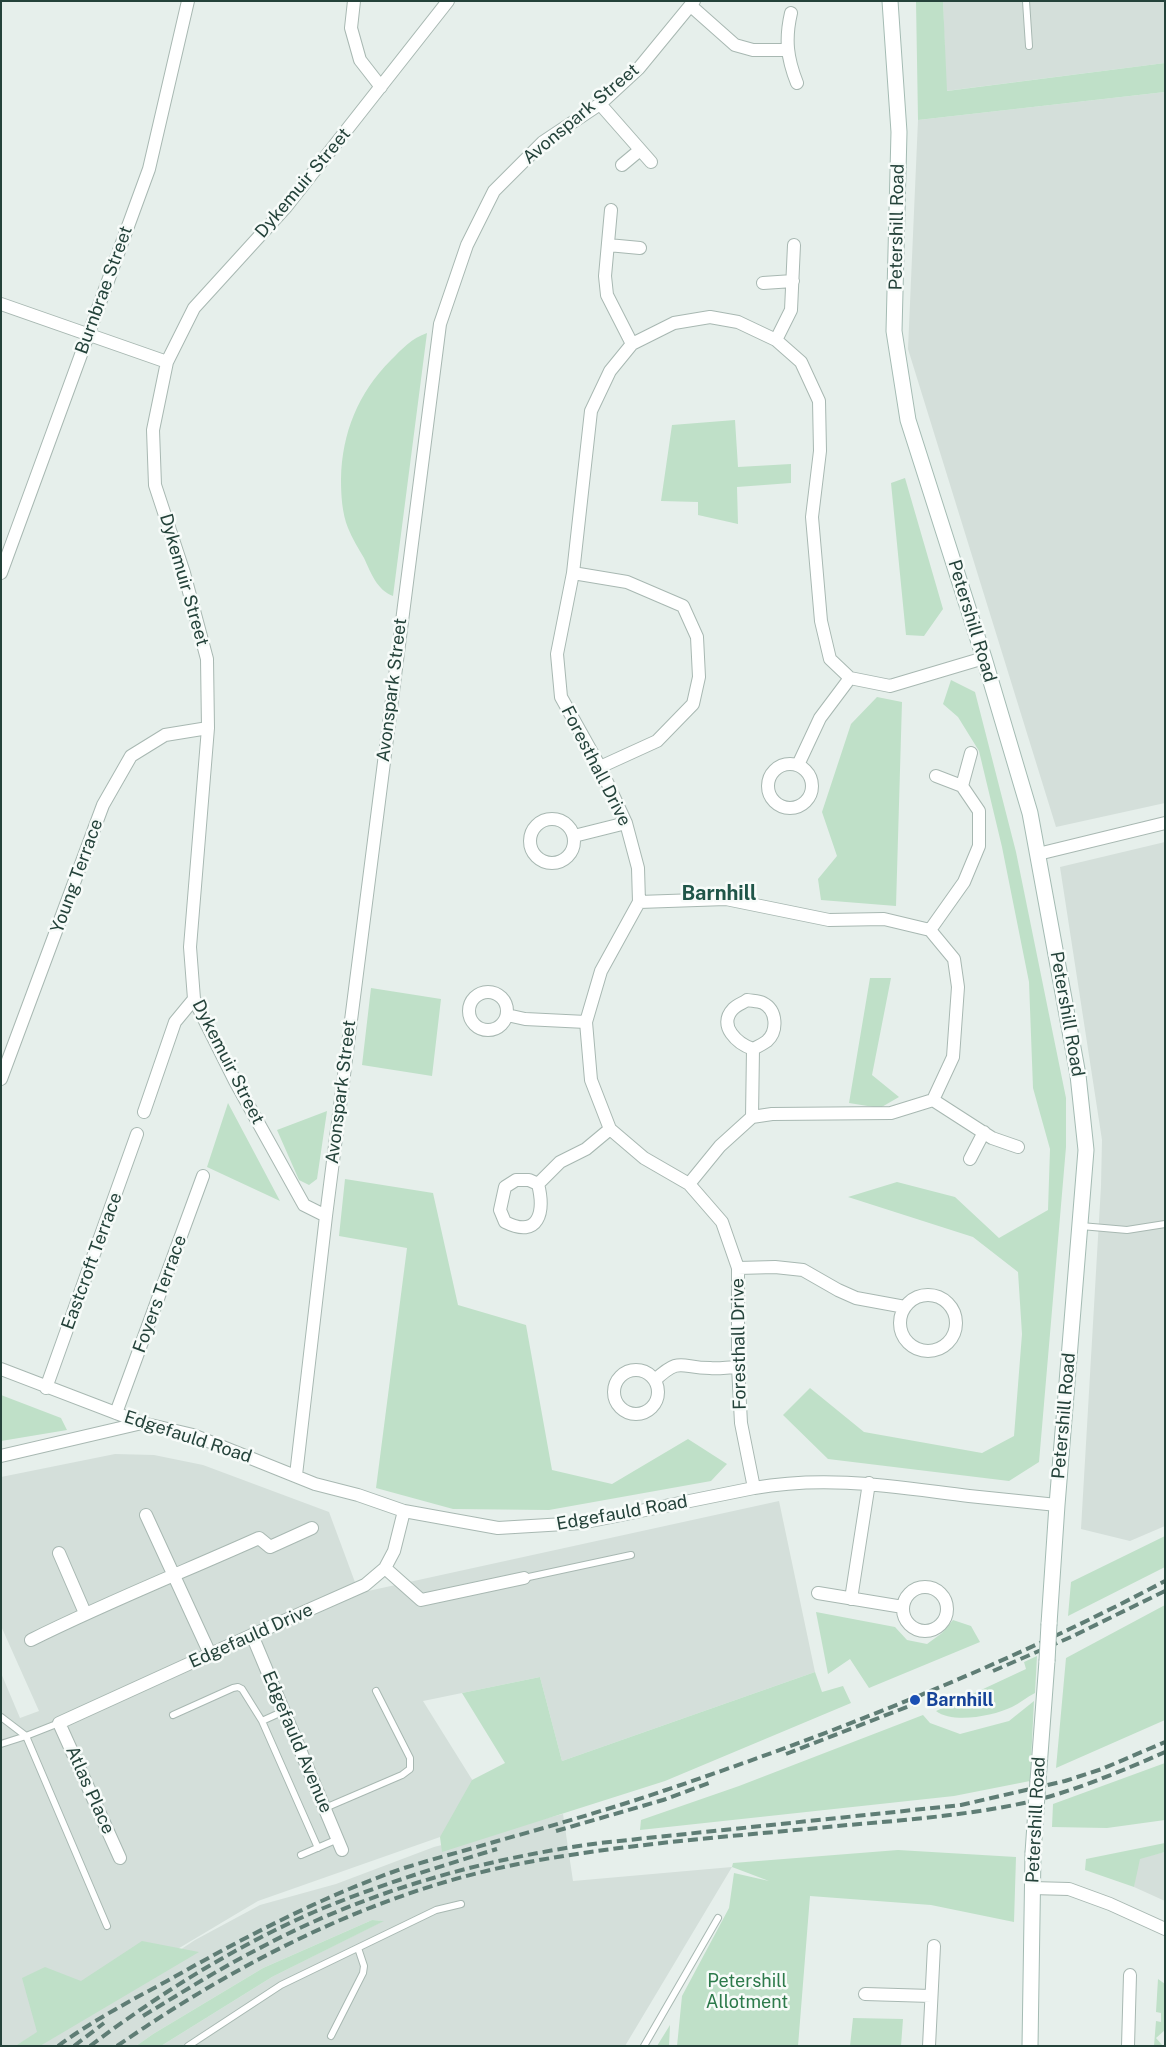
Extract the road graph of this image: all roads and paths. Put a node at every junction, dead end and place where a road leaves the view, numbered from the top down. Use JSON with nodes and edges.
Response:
{"nodes":[{"id":1,"x":188,"y":1,"type":"edge"},
{"id":2,"x":354,"y":1,"type":"edge"},
{"id":3,"x":448,"y":1,"type":"edge"},
{"id":4,"x":890,"y":1,"type":"edge"},
{"id":5,"x":1026,"y":1,"type":"edge"},
{"id":6,"x":692,"y":4,"type":"edge"},
{"id":7,"x":791,"y":13,"type":"dead end"},
{"id":8,"x":1029,"y":46,"type":"dead end"},
{"id":9,"x":788,"y":50,"type":"junction"},
{"id":10,"x":796,"y":83,"type":"dead end"},
{"id":11,"x":381,"y":87,"type":"junction"},
{"id":12,"x":600,"y":104,"type":"junction"},
{"id":13,"x":640,"y":150,"type":"junction"},
{"id":14,"x":651,"y":162,"type":"dead end"},
{"id":15,"x":622,"y":165,"type":"dead end"},
{"id":16,"x":611,"y":210,"type":"dead end"},
{"id":17,"x":608,"y":245,"type":"junction"},
{"id":18,"x":794,"y":245,"type":"dead end"},
{"id":19,"x":640,"y":248,"type":"dead end"},
{"id":20,"x":793,"y":281,"type":"junction"},
{"id":21,"x":763,"y":283,"type":"dead end"},
{"id":22,"x":1,"y":304,"type":"edge"},
{"id":23,"x":87,"y":335,"type":"junction"},
{"id":24,"x":776,"y":340,"type":"junction"},
{"id":25,"x":632,"y":344,"type":"junction"},
{"id":26,"x":167,"y":362,"type":"junction"},
{"id":27,"x":1,"y":573,"type":"edge"},
{"id":28,"x":573,"y":573,"type":"junction"},
{"id":29,"x":984,"y":658,"type":"junction"},
{"id":30,"x":850,"y":678,"type":"junction"},
{"id":31,"x":208,"y":728,"type":"junction"},
{"id":32,"x":971,"y":754,"type":"dead end"},
{"id":33,"x":798,"y":765,"type":"dead end"},
{"id":34,"x":600,"y":767,"type":"junction"},
{"id":35,"x":936,"y":776,"type":"dead end"},
{"id":36,"x":962,"y":786,"type":"junction"},
{"id":37,"x":626,"y":822,"type":"junction"},
{"id":38,"x":1165,"y":823,"type":"edge"},
{"id":39,"x":574,"y":836,"type":"dead end"},
{"id":40,"x":1038,"y":854,"type":"junction"},
{"id":41,"x":639,"y":902,"type":"junction"},
{"id":42,"x":930,"y":930,"type":"junction"},
{"id":43,"x":194,"y":999,"type":"junction"},
{"id":44,"x":507,"y":1015,"type":"dead end"},
{"id":45,"x":586,"y":1022,"type":"junction"},
{"id":46,"x":753,"y":1049,"type":"dead end"},
{"id":47,"x":1,"y":1078,"type":"edge"},
{"id":48,"x":933,"y":1100,"type":"junction"},
{"id":49,"x":144,"y":1112,"type":"dead end"},
{"id":50,"x":752,"y":1117,"type":"junction"},
{"id":51,"x":610,"y":1129,"type":"junction"},
{"id":52,"x":984,"y":1132,"type":"junction"},
{"id":53,"x":137,"y":1134,"type":"dead end"},
{"id":54,"x":1018,"y":1147,"type":"dead end"},
{"id":55,"x":970,"y":1159,"type":"dead end"},
{"id":56,"x":203,"y":1176,"type":"dead end"},
{"id":57,"x":538,"y":1184,"type":"dead end"},
{"id":58,"x":689,"y":1184,"type":"junction"},
{"id":59,"x":326,"y":1216,"type":"junction"},
{"id":60,"x":1165,"y":1224,"type":"edge"},
{"id":61,"x":1081,"y":1226,"type":"junction"},
{"id":62,"x":738,"y":1268,"type":"junction"},
{"id":63,"x":905,"y":1307,"type":"junction"},
{"id":64,"x":738,"y":1367,"type":"junction"},
{"id":65,"x":1,"y":1369,"type":"edge"},
{"id":66,"x":655,"y":1380,"type":"dead end"},
{"id":67,"x":46,"y":1388,"type":"junction"},
{"id":68,"x":116,"y":1413,"type":"junction"},
{"id":69,"x":142,"y":1423,"type":"junction"},
{"id":70,"x":1,"y":1456,"type":"edge"},
{"id":71,"x":296,"y":1475,"type":"junction"},
{"id":72,"x":869,"y":1483,"type":"junction"},
{"id":73,"x":754,"y":1488,"type":"junction"},
{"id":74,"x":1057,"y":1505,"type":"junction"},
{"id":75,"x":404,"y":1511,"type":"junction"},
{"id":76,"x":146,"y":1515,"type":"dead end"},
{"id":77,"x":312,"y":1528,"type":"dead end"},
{"id":78,"x":59,"y":1553,"type":"dead end"},
{"id":79,"x":631,"y":1555,"type":"dead end"},
{"id":80,"x":385,"y":1568,"type":"junction"},
{"id":81,"x":174,"y":1576,"type":"junction"},
{"id":82,"x":524,"y":1578,"type":"joint"},
{"id":83,"x":818,"y":1593,"type":"dead end"},
{"id":84,"x":851,"y":1599,"type":"junction"},
{"id":85,"x":903,"y":1607,"type":"dead end"},
{"id":86,"x":85,"y":1613,"type":"junction"},
{"id":87,"x":252,"y":1634,"type":"junction"},
{"id":88,"x":31,"y":1640,"type":"dead end"},
{"id":89,"x":210,"y":1654,"type":"junction"},
{"id":90,"x":376,"y":1691,"type":"dead end"},
{"id":91,"x":284,"y":1711,"type":"junction"},
{"id":92,"x":173,"y":1715,"type":"dead end"},
{"id":93,"x":1,"y":1717,"type":"edge"},
{"id":94,"x":262,"y":1720,"type":"junction"},
{"id":95,"x":59,"y":1723,"type":"junction"},
{"id":96,"x":26,"y":1736,"type":"junction"},
{"id":97,"x":1,"y":1744,"type":"edge"},
{"id":98,"x":325,"y":1808,"type":"junction"},
{"id":99,"x":340,"y":1844,"type":"joint"},
{"id":100,"x":318,"y":1848,"type":"junction"},
{"id":101,"x":301,"y":1855,"type":"dead end"},
{"id":102,"x":120,"y":1858,"type":"dead end"},
{"id":103,"x":1032,"y":1888,"type":"junction"},
{"id":104,"x":461,"y":1904,"type":"dead end"},
{"id":105,"x":718,"y":1918,"type":"dead end"},
{"id":106,"x":107,"y":1926,"type":"dead end"},
{"id":107,"x":1165,"y":1929,"type":"edge"},
{"id":108,"x":934,"y":1946,"type":"dead end"},
{"id":109,"x":358,"y":1948,"type":"junction"},
{"id":110,"x":1130,"y":1976,"type":"dead end"},
{"id":111,"x":865,"y":1994,"type":"dead end"},
{"id":112,"x":931,"y":1996,"type":"junction"},
{"id":113,"x":331,"y":2036,"type":"dead end"},
{"id":114,"x":188,"y":2046,"type":"edge"},
{"id":115,"x":644,"y":2046,"type":"edge"},
{"id":116,"x":929,"y":2046,"type":"edge"},
{"id":117,"x":1030,"y":2046,"type":"edge"},
{"id":118,"x":1128,"y":2046,"type":"edge"}],
"edges":[{"from":1,"to":23,"type":"street","name":"Burnbrae Street"},
{"from":2,"to":11,"type":"street"},
{"from":3,"to":11,"type":"street","name":"Dykemuir Street"},
{"from":4,"to":29,"type":"street","name":"Petershill Road"},
{"from":5,"to":8,"type":"lane"},
{"from":6,"to":9,"type":"street"},
{"from":6,"to":12,"type":"street","name":"Avonspark Street"},
{"from":7,"to":9,"type":"street"},
{"from":9,"to":10,"type":"street"},
{"from":11,"to":26,"type":"street","name":"Dykemuir Street"},
{"from":12,"to":13,"type":"street"},
{"from":12,"to":59,"type":"street","name":"Avonspark Street"},
{"from":13,"to":14,"type":"street"},
{"from":13,"to":15,"type":"street"},
{"from":16,"to":17,"type":"street"},
{"from":17,"to":19,"type":"street"},
{"from":17,"to":25,"type":"street"},
{"from":18,"to":20,"type":"street"},
{"from":20,"to":21,"type":"street"},
{"from":20,"to":24,"type":"street"},
{"from":22,"to":23,"type":"street"},
{"from":23,"to":26,"type":"street"},
{"from":23,"to":27,"type":"street","name":"Burnbrae Street"},
{"from":24,"to":25,"type":"street","name":"Foresthall Drive"},
{"from":24,"to":30,"type":"street","name":"Foresthall Drive"},
{"from":25,"to":28,"type":"street","name":"Foresthall Drive"},
{"from":26,"to":31,"type":"street","name":"Dykemuir Street"},
{"from":28,"to":34,"type":"street","name":"Foresthall Drive"},
{"from":28,"to":34,"type":"street"},
{"from":29,"to":30,"type":"street"},
{"from":29,"to":40,"type":"street","name":"Petershill Road"},
{"from":30,"to":33,"type":"street"},
{"from":31,"to":43,"type":"street","name":"Dykemuir Street"},
{"from":31,"to":47,"type":"street","name":"Young Terrace"},
{"from":32,"to":36,"type":"street"},
{"from":34,"to":37,"type":"street","name":"Foresthall Drive"},
{"from":35,"to":36,"type":"street"},
{"from":36,"to":42,"type":"street"},
{"from":37,"to":39,"type":"street"},
{"from":37,"to":41,"type":"street","name":"Foresthall Drive"},
{"from":38,"to":40,"type":"street"},
{"from":40,"to":61,"type":"street","name":"Petershill Road"},
{"from":41,"to":42,"type":"street"},
{"from":41,"to":45,"type":"street","name":"Foresthall Drive"},
{"from":42,"to":48,"type":"street"},
{"from":43,"to":49,"type":"street"},
{"from":43,"to":59,"type":"street","name":"Dykemuir Street"},
{"from":44,"to":45,"type":"street"},
{"from":45,"to":51,"type":"street","name":"Foresthall Drive"},
{"from":46,"to":50,"type":"street"},
{"from":48,"to":50,"type":"street"},
{"from":48,"to":52,"type":"street"},
{"from":50,"to":58,"type":"street"},
{"from":51,"to":57,"type":"street"},
{"from":51,"to":58,"type":"street","name":"Foresthall Drive"},
{"from":52,"to":54,"type":"street"},
{"from":52,"to":55,"type":"street"},
{"from":53,"to":67,"type":"street","name":"Eastcroft Terrace"},
{"from":56,"to":68,"type":"street","name":"Foyers Terrace"},
{"from":58,"to":62,"type":"street","name":"Foresthall Drive"},
{"from":59,"to":71,"type":"street","name":"Avonspark Street"},
{"from":60,"to":61,"type":"lane"},
{"from":61,"to":74,"type":"street","name":"Petershill Road"},
{"from":62,"to":63,"type":"street"},
{"from":62,"to":64,"type":"street","name":"Foresthall Drive"},
{"from":63,"to":63,"type":"street"},
{"from":64,"to":66,"type":"street"},
{"from":64,"to":73,"type":"street","name":"Foresthall Drive"},
{"from":65,"to":67,"type":"street","name":"Edgefauld Road"},
{"from":67,"to":68,"type":"street","name":"Edgefauld Road"},
{"from":68,"to":69,"type":"street","name":"Edgefauld Road"},
{"from":69,"to":70,"type":"street"},
{"from":69,"to":71,"type":"street","name":"Edgefauld Road"},
{"from":71,"to":75,"type":"street","name":"Edgefauld Road"},
{"from":72,"to":73,"type":"street","name":"Edgefauld Road"},
{"from":72,"to":74,"type":"street","name":"Edgefauld Road"},
{"from":72,"to":84,"type":"street"},
{"from":73,"to":75,"type":"street","name":"Edgefauld Road"},
{"from":74,"to":103,"type":"street","name":"Petershill Road","bridge":true},
{"from":75,"to":80,"type":"street","name":"Edgefauld Drive"},
{"from":76,"to":81,"type":"street"},
{"from":77,"to":81,"type":"street"},
{"from":78,"to":86,"type":"street"},
{"from":79,"to":82,"type":"lane"},
{"from":80,"to":82,"type":"street"},
{"from":80,"to":87,"type":"street","name":"Edgefauld Drive"},
{"from":81,"to":86,"type":"street"},
{"from":81,"to":89,"type":"street"},
{"from":83,"to":84,"type":"street"},
{"from":84,"to":85,"type":"street"},
{"from":86,"to":88,"type":"street"},
{"from":87,"to":89,"type":"street","name":"Edgefauld Drive"},
{"from":87,"to":91,"type":"street","name":"Edgefauld Avenue"},
{"from":89,"to":95,"type":"street","name":"Edgefauld Drive"},
{"from":90,"to":98,"type":"lane"},
{"from":91,"to":94,"type":"lane"},
{"from":91,"to":98,"type":"street","name":"Edgefauld Avenue"},
{"from":92,"to":94,"type":"lane"},
{"from":93,"to":96,"type":"lane"},
{"from":94,"to":100,"type":"lane"},
{"from":95,"to":96,"type":"lane"},
{"from":95,"to":102,"type":"street","name":"Atlas Place"},
{"from":96,"to":97,"type":"lane"},
{"from":96,"to":106,"type":"lane"},
{"from":98,"to":99,"type":"street","name":"Edgefauld Avenue"},
{"from":99,"to":100,"type":"lane"},
{"from":100,"to":101,"type":"lane"},
{"from":103,"to":107,"type":"street"},
{"from":103,"to":117,"type":"street","name":"Petershill Road"},
{"from":104,"to":109,"type":"lane"},
{"from":105,"to":115,"type":"lane"},
{"from":108,"to":112,"type":"street"},
{"from":109,"to":113,"type":"lane"},
{"from":109,"to":114,"type":"lane"},
{"from":110,"to":118,"type":"street"},
{"from":111,"to":112,"type":"street"},
{"from":112,"to":116,"type":"street"}]}
